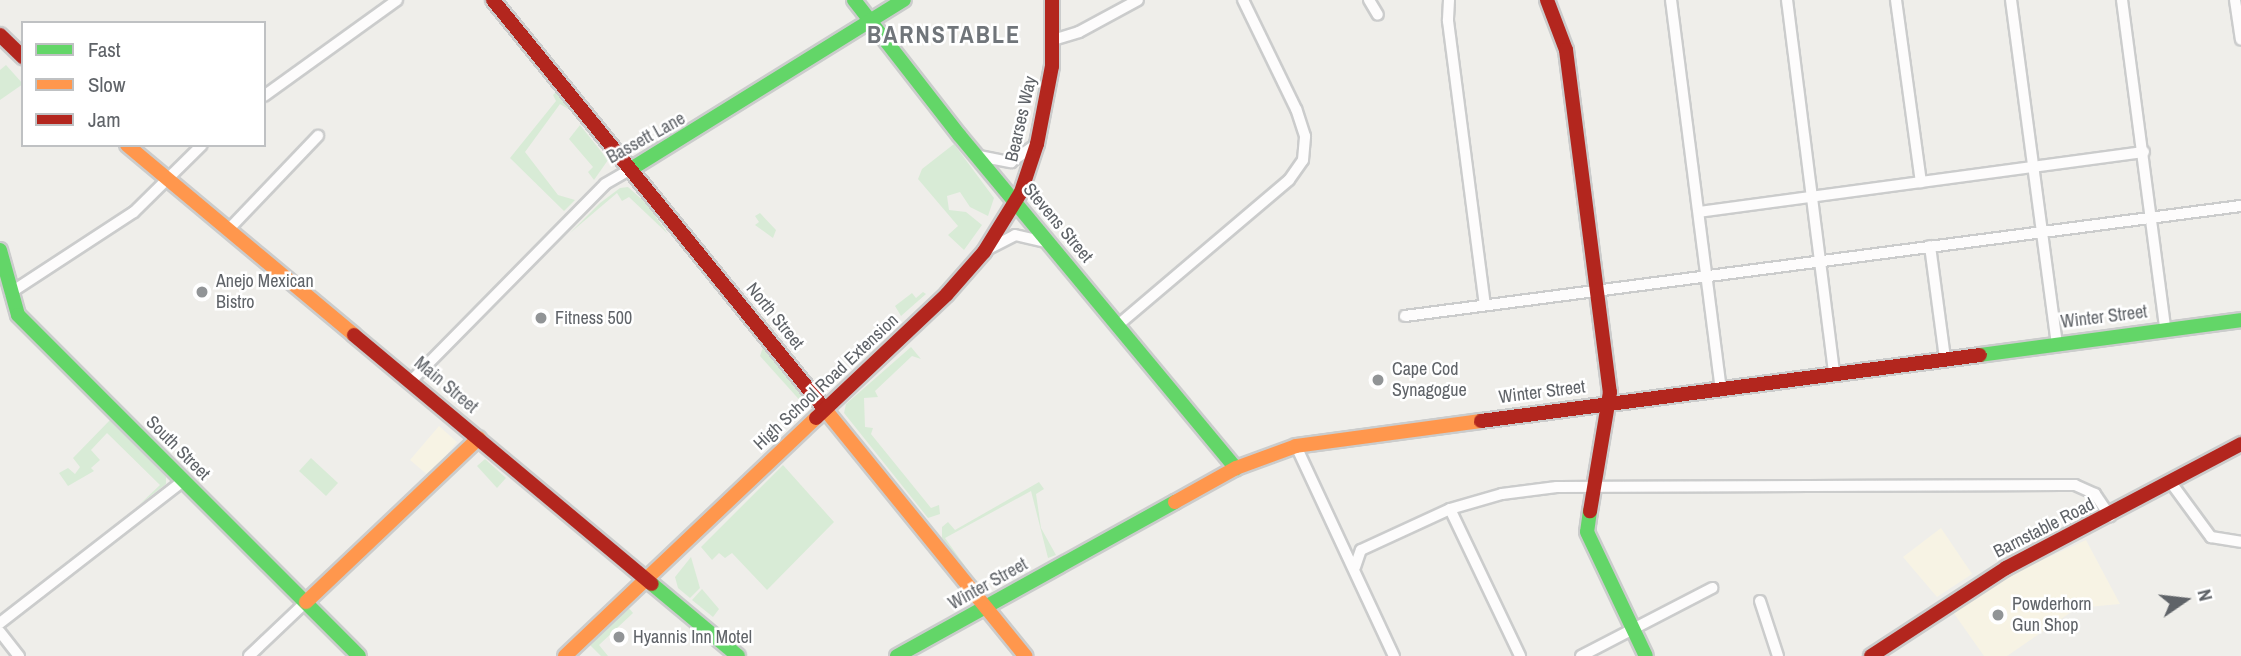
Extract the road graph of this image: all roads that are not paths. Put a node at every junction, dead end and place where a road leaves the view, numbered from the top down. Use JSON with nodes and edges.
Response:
{"nodes":[{"id":1,"x":397,"y":0,"type":"edge"},
{"id":2,"x":493,"y":0,"type":"edge"},
{"id":3,"x":854,"y":0,"type":"edge"},
{"id":4,"x":904,"y":0,"type":"edge"},
{"id":5,"x":1052,"y":0,"type":"edge"},
{"id":6,"x":1138,"y":0,"type":"edge"},
{"id":7,"x":1242,"y":0,"type":"edge"},
{"id":8,"x":1370,"y":0,"type":"edge"},
{"id":9,"x":1449,"y":0,"type":"edge"},
{"id":10,"x":1547,"y":0,"type":"edge"},
{"id":11,"x":1671,"y":0,"type":"edge"},
{"id":12,"x":1787,"y":0,"type":"edge"},
{"id":13,"x":1896,"y":0,"type":"edge"},
{"id":14,"x":2011,"y":0,"type":"edge"},
{"id":15,"x":2122,"y":0,"type":"edge"},
{"id":16,"x":2235,"y":0,"type":"edge"},
{"id":17,"x":1378,"y":15,"type":"dead end"},
{"id":18,"x":870,"y":21,"type":"junction"},
{"id":19,"x":0,"y":35,"type":"edge"},
{"id":20,"x":1053,"y":40,"type":"junction"},
{"id":21,"x":2241,"y":40,"type":"edge"},
{"id":22,"x":21,"y":55,"type":"edge"},
{"id":23,"x":266,"y":95,"type":"edge"},
{"id":24,"x":318,"y":136,"type":"dead end"},
{"id":25,"x":1037,"y":144,"type":"junction"},
{"id":26,"x":129,"y":147,"type":"edge"},
{"id":27,"x":200,"y":147,"type":"edge"},
{"id":28,"x":2144,"y":152,"type":"junction"},
{"id":29,"x":976,"y":155,"type":"junction"},
{"id":30,"x":2032,"y":168,"type":"junction"},
{"id":31,"x":631,"y":169,"type":"junction"},
{"id":32,"x":166,"y":178,"type":"junction"},
{"id":33,"x":1921,"y":183,"type":"junction"},
{"id":34,"x":1809,"y":197,"type":"junction"},
{"id":35,"x":1015,"y":202,"type":"junction"},
{"id":36,"x":2241,"y":205,"type":"edge"},
{"id":37,"x":1699,"y":212,"type":"junction"},
{"id":38,"x":2153,"y":217,"type":"junction"},
{"id":39,"x":229,"y":229,"type":"junction"},
{"id":40,"x":2039,"y":233,"type":"junction"},
{"id":41,"x":1050,"y":244,"type":"junction"},
{"id":42,"x":1930,"y":246,"type":"junction"},
{"id":43,"x":0,"y":250,"type":"edge"},
{"id":44,"x":984,"y":252,"type":"junction"},
{"id":45,"x":1818,"y":259,"type":"junction"},
{"id":46,"x":1709,"y":277,"type":"junction"},
{"id":47,"x":1598,"y":291,"type":"junction"},
{"id":48,"x":5,"y":293,"type":"edge"},
{"id":49,"x":1486,"y":305,"type":"junction"},
{"id":50,"x":1405,"y":316,"type":"dead end"},
{"id":51,"x":2241,"y":320,"type":"edge"},
{"id":52,"x":1118,"y":325,"type":"junction"},
{"id":53,"x":2165,"y":328,"type":"junction"},
{"id":54,"x":2057,"y":342,"type":"junction"},
{"id":55,"x":1945,"y":358,"type":"junction"},
{"id":56,"x":1834,"y":373,"type":"junction"},
{"id":57,"x":411,"y":381,"type":"junction"},
{"id":58,"x":1721,"y":388,"type":"junction"},
{"id":59,"x":1609,"y":402,"type":"junction"},
{"id":60,"x":825,"y":408,"type":"junction"},
{"id":61,"x":479,"y":438,"type":"junction"},
{"id":62,"x":2241,"y":444,"type":"edge"},
{"id":63,"x":1296,"y":446,"type":"junction"},
{"id":64,"x":1236,"y":468,"type":"junction"},
{"id":65,"x":183,"y":481,"type":"junction"},
{"id":66,"x":2172,"y":484,"type":"junction"},
{"id":67,"x":1591,"y":489,"type":"junction"},
{"id":68,"x":1450,"y":509,"type":"junction"},
{"id":69,"x":2110,"y":516,"type":"junction"},
{"id":70,"x":2241,"y":542,"type":"edge"},
{"id":71,"x":1355,"y":567,"type":"junction"},
{"id":72,"x":648,"y":577,"type":"junction"},
{"id":73,"x":1712,"y":588,"type":"dead end"},
{"id":74,"x":1760,"y":601,"type":"dead end"},
{"id":75,"x":306,"y":602,"type":"junction"},
{"id":76,"x":985,"y":607,"type":"junction"},
{"id":77,"x":0,"y":623,"type":"edge"},
{"id":78,"x":1633,"y":630,"type":"junction"},
{"id":79,"x":0,"y":632,"type":"edge"},
{"id":80,"x":19,"y":656,"type":"edge"},
{"id":81,"x":249,"y":656,"type":"edge"},
{"id":82,"x":359,"y":656,"type":"edge"},
{"id":83,"x":565,"y":656,"type":"edge"},
{"id":84,"x":738,"y":656,"type":"edge"},
{"id":85,"x":897,"y":656,"type":"edge"},
{"id":86,"x":1026,"y":656,"type":"edge"},
{"id":87,"x":1394,"y":656,"type":"edge"},
{"id":88,"x":1520,"y":656,"type":"edge"},
{"id":89,"x":1581,"y":656,"type":"edge"},
{"id":90,"x":1646,"y":656,"type":"edge"},
{"id":91,"x":1778,"y":656,"type":"edge"},
{"id":92,"x":1871,"y":656,"type":"edge"}],
"edges":[{"from":1,"to":23,"type":"street"},
{"from":2,"to":31,"type":"street","name":"North Street"},
{"from":3,"to":18,"type":"street","name":"Stevens Street"},
{"from":4,"to":18,"type":"street","name":"Bassett Lane"},
{"from":5,"to":20,"type":"street","name":"Bearses Way"},
{"from":6,"to":20,"type":"street"},
{"from":7,"to":52,"type":"street"},
{"from":8,"to":17,"type":"street"},
{"from":9,"to":49,"type":"street"},
{"from":10,"to":47,"type":"street"},
{"from":11,"to":37,"type":"street"},
{"from":12,"to":34,"type":"street"},
{"from":13,"to":33,"type":"street"},
{"from":14,"to":30,"type":"street"},
{"from":15,"to":28,"type":"street"},
{"from":16,"to":21,"type":"street"},
{"from":18,"to":29,"type":"street","name":"Stevens Street"},
{"from":18,"to":31,"type":"street","name":"Bassett Lane"},
{"from":19,"to":22,"type":"street"},
{"from":20,"to":25,"type":"street","name":"Bearses Way"},
{"from":24,"to":39,"type":"street"},
{"from":25,"to":29,"type":"street"},
{"from":25,"to":35,"type":"street","name":"Bearses Way"},
{"from":26,"to":32,"type":"street","name":"Main Street"},
{"from":27,"to":32,"type":"street"},
{"from":28,"to":30,"type":"street"},
{"from":28,"to":38,"type":"street"},
{"from":29,"to":35,"type":"street","name":"Stevens Street"},
{"from":30,"to":33,"type":"street"},
{"from":30,"to":40,"type":"street"},
{"from":31,"to":57,"type":"street","name":"Bassett Lane"},
{"from":31,"to":60,"type":"street","name":"North Street"},
{"from":32,"to":39,"type":"street","name":"Main Street"},
{"from":32,"to":48,"type":"street"},
{"from":33,"to":34,"type":"street"},
{"from":34,"to":37,"type":"street"},
{"from":34,"to":45,"type":"street"},
{"from":35,"to":41,"type":"street","name":"Stevens Street"},
{"from":35,"to":44,"type":"street","name":"High School Road Extension"},
{"from":36,"to":38,"type":"street"},
{"from":37,"to":46,"type":"street"},
{"from":38,"to":40,"type":"street"},
{"from":38,"to":53,"type":"street"},
{"from":39,"to":57,"type":"street","name":"Main Street"},
{"from":40,"to":42,"type":"street"},
{"from":40,"to":54,"type":"street"},
{"from":41,"to":44,"type":"street"},
{"from":41,"to":52,"type":"street","name":"Stevens Street"},
{"from":42,"to":45,"type":"street"},
{"from":42,"to":55,"type":"street"},
{"from":43,"to":48,"type":"street","name":"South Street"},
{"from":44,"to":60,"type":"street","name":"High School Road Extension"},
{"from":45,"to":46,"type":"street"},
{"from":45,"to":56,"type":"street"},
{"from":46,"to":47,"type":"street"},
{"from":46,"to":58,"type":"street"},
{"from":47,"to":49,"type":"street"},
{"from":47,"to":59,"type":"street"},
{"from":48,"to":65,"type":"street","name":"South Street"},
{"from":49,"to":50,"type":"street"},
{"from":51,"to":53,"type":"street","name":"Winter Street"},
{"from":52,"to":64,"type":"street","name":"Stevens Street"},
{"from":53,"to":54,"type":"street","name":"Winter Street"},
{"from":54,"to":55,"type":"street","name":"Winter Street"},
{"from":55,"to":56,"type":"street","name":"Winter Street"},
{"from":56,"to":58,"type":"street","name":"Winter Street"},
{"from":57,"to":61,"type":"street","name":"Main Street"},
{"from":58,"to":59,"type":"street","name":"Winter Street"},
{"from":59,"to":63,"type":"street","name":"Winter Street"},
{"from":59,"to":67,"type":"street"},
{"from":60,"to":72,"type":"street","name":"High School Road Extension"},
{"from":60,"to":76,"type":"street","name":"North Street"},
{"from":61,"to":72,"type":"street","name":"Main Street"},
{"from":61,"to":75,"type":"street"},
{"from":62,"to":66,"type":"street","name":"Barnstable Road"},
{"from":63,"to":64,"type":"street","name":"Winter Street"},
{"from":63,"to":71,"type":"street"},
{"from":64,"to":76,"type":"street","name":"Winter Street"},
{"from":65,"to":75,"type":"street","name":"South Street"},
{"from":65,"to":77,"type":"street"},
{"from":66,"to":69,"type":"street","name":"Barnstable Road"},
{"from":66,"to":70,"type":"street"},
{"from":67,"to":68,"type":"street"},
{"from":67,"to":69,"type":"street"},
{"from":67,"to":78,"type":"street"},
{"from":68,"to":71,"type":"street"},
{"from":68,"to":88,"type":"street"},
{"from":69,"to":92,"type":"street","name":"Barnstable Road"},
{"from":71,"to":87,"type":"street"},
{"from":72,"to":83,"type":"street","name":"High School Road Extension"},
{"from":72,"to":84,"type":"street","name":"Main Street"},
{"from":73,"to":78,"type":"street"},
{"from":74,"to":91,"type":"street"},
{"from":75,"to":81,"type":"street"},
{"from":75,"to":82,"type":"street","name":"South Street"},
{"from":76,"to":85,"type":"street","name":"Winter Street"},
{"from":76,"to":86,"type":"street","name":"North Street"},
{"from":78,"to":89,"type":"street"},
{"from":78,"to":90,"type":"street"},
{"from":79,"to":80,"type":"street"}]}
